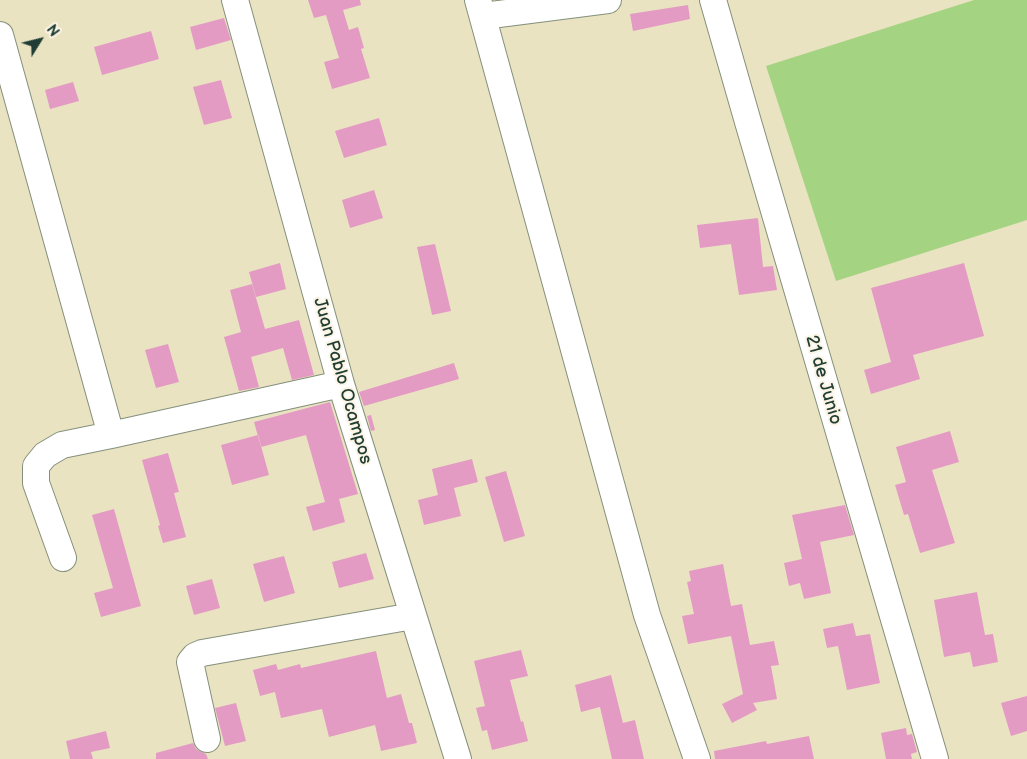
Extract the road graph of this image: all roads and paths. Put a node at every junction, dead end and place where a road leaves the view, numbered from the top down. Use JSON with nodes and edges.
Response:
{"nodes":[{"id":1,"x":235,"y":0,"type":"edge"},
{"id":2,"x":608,"y":0,"type":"edge"},
{"id":3,"x":713,"y":0,"type":"edge"},
{"id":4,"x":480,"y":8,"type":"edge"},
{"id":5,"x":0,"y":36,"type":"edge"},
{"id":6,"x":341,"y":384,"type":"junction"},
{"id":7,"x":111,"y":435,"type":"junction"},
{"id":8,"x":63,"y":558,"type":"dead end"},
{"id":9,"x":414,"y":616,"type":"junction"},
{"id":10,"x":207,"y":739,"type":"dead end"},
{"id":11,"x":458,"y":759,"type":"edge"},
{"id":12,"x":696,"y":759,"type":"edge"},
{"id":13,"x":935,"y":759,"type":"edge"}],
"edges":[{"from":1,"to":6,"type":"street","name":"Juan Pablo Ocampos"},
{"from":2,"to":4,"type":"street"},
{"from":3,"to":13,"type":"street","name":"21 de Junio"},
{"from":4,"to":12,"type":"street"},
{"from":5,"to":7,"type":"street"},
{"from":6,"to":7,"type":"street"},
{"from":6,"to":9,"type":"street","name":"Juan Pablo Ocampos"},
{"from":7,"to":8,"type":"street"},
{"from":9,"to":10,"type":"street"},
{"from":9,"to":11,"type":"street","name":"Juan Pablo Ocampos"}]}
